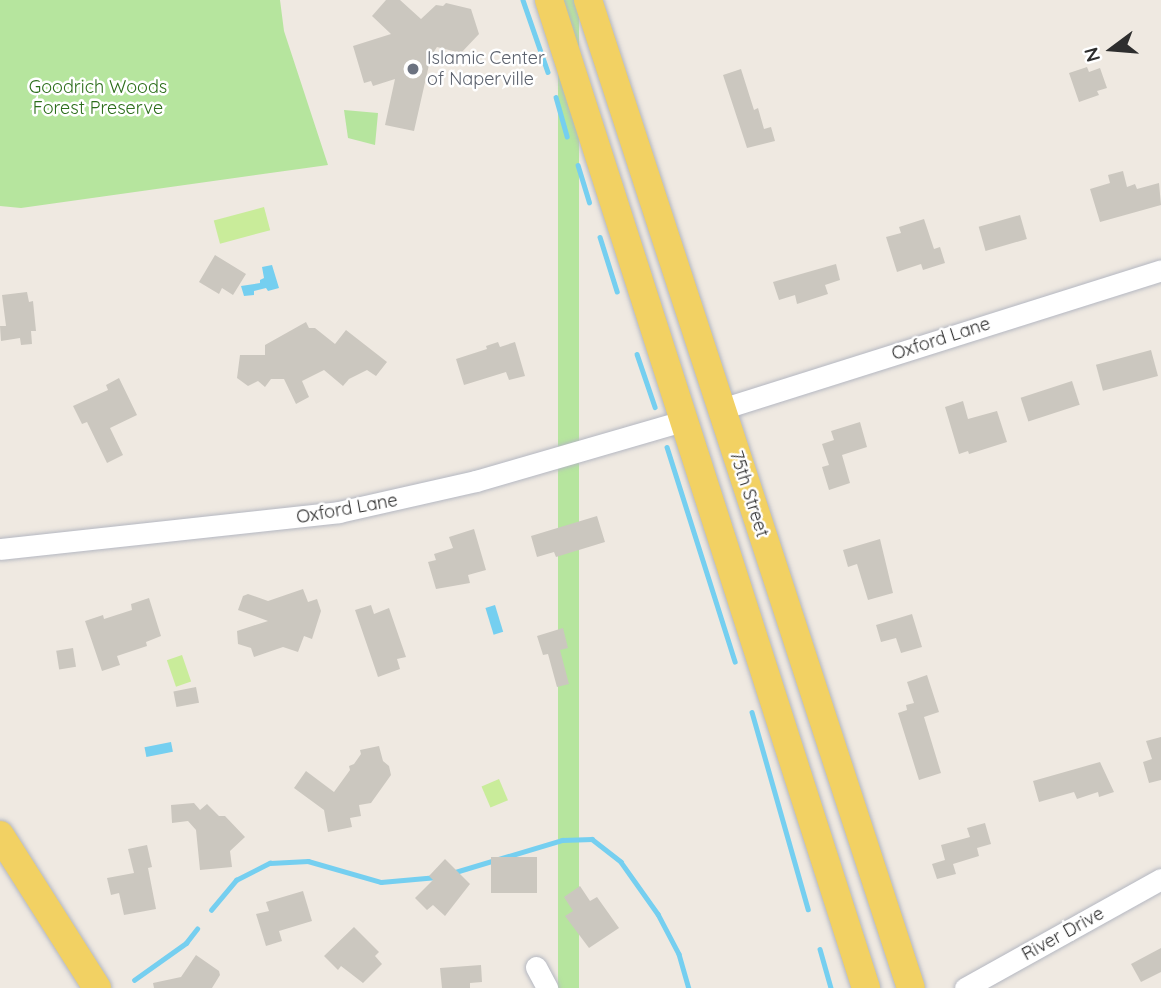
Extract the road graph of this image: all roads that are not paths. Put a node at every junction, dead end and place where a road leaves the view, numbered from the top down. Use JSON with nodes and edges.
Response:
{"nodes":[{"id":1,"x":549,"y":0,"type":"edge"},
{"id":2,"x":588,"y":0,"type":"edge"},
{"id":3,"x":1161,"y":270,"type":"edge"},
{"id":4,"x":721,"y":409,"type":"junction"},
{"id":5,"x":685,"y":419,"type":"junction"},
{"id":6,"x":0,"y":548,"type":"edge"},
{"id":7,"x":0,"y":835,"type":"edge"},
{"id":8,"x":1161,"y":879,"type":"edge"},
{"id":9,"x":536,"y":967,"type":"dead end"},
{"id":10,"x":97,"y":988,"type":"edge"},
{"id":11,"x":547,"y":988,"type":"edge"},
{"id":12,"x":866,"y":988,"type":"edge"},
{"id":13,"x":911,"y":988,"type":"edge"},
{"id":14,"x":965,"y":988,"type":"edge"}],
"edges":[{"from":1,"to":5,"type":"main road"},
{"from":2,"to":4,"type":"main road","name":"75th Street"},
{"from":3,"to":4,"type":"street","name":"Oxford Lane"},
{"from":4,"to":13,"type":"main road","name":"75th Street"},
{"from":5,"to":6,"type":"street","name":"Oxford Lane"},
{"from":5,"to":12,"type":"main road"},
{"from":7,"to":10,"type":"main road"},
{"from":8,"to":14,"type":"street","name":"River Drive"},
{"from":9,"to":11,"type":"street"}]}
